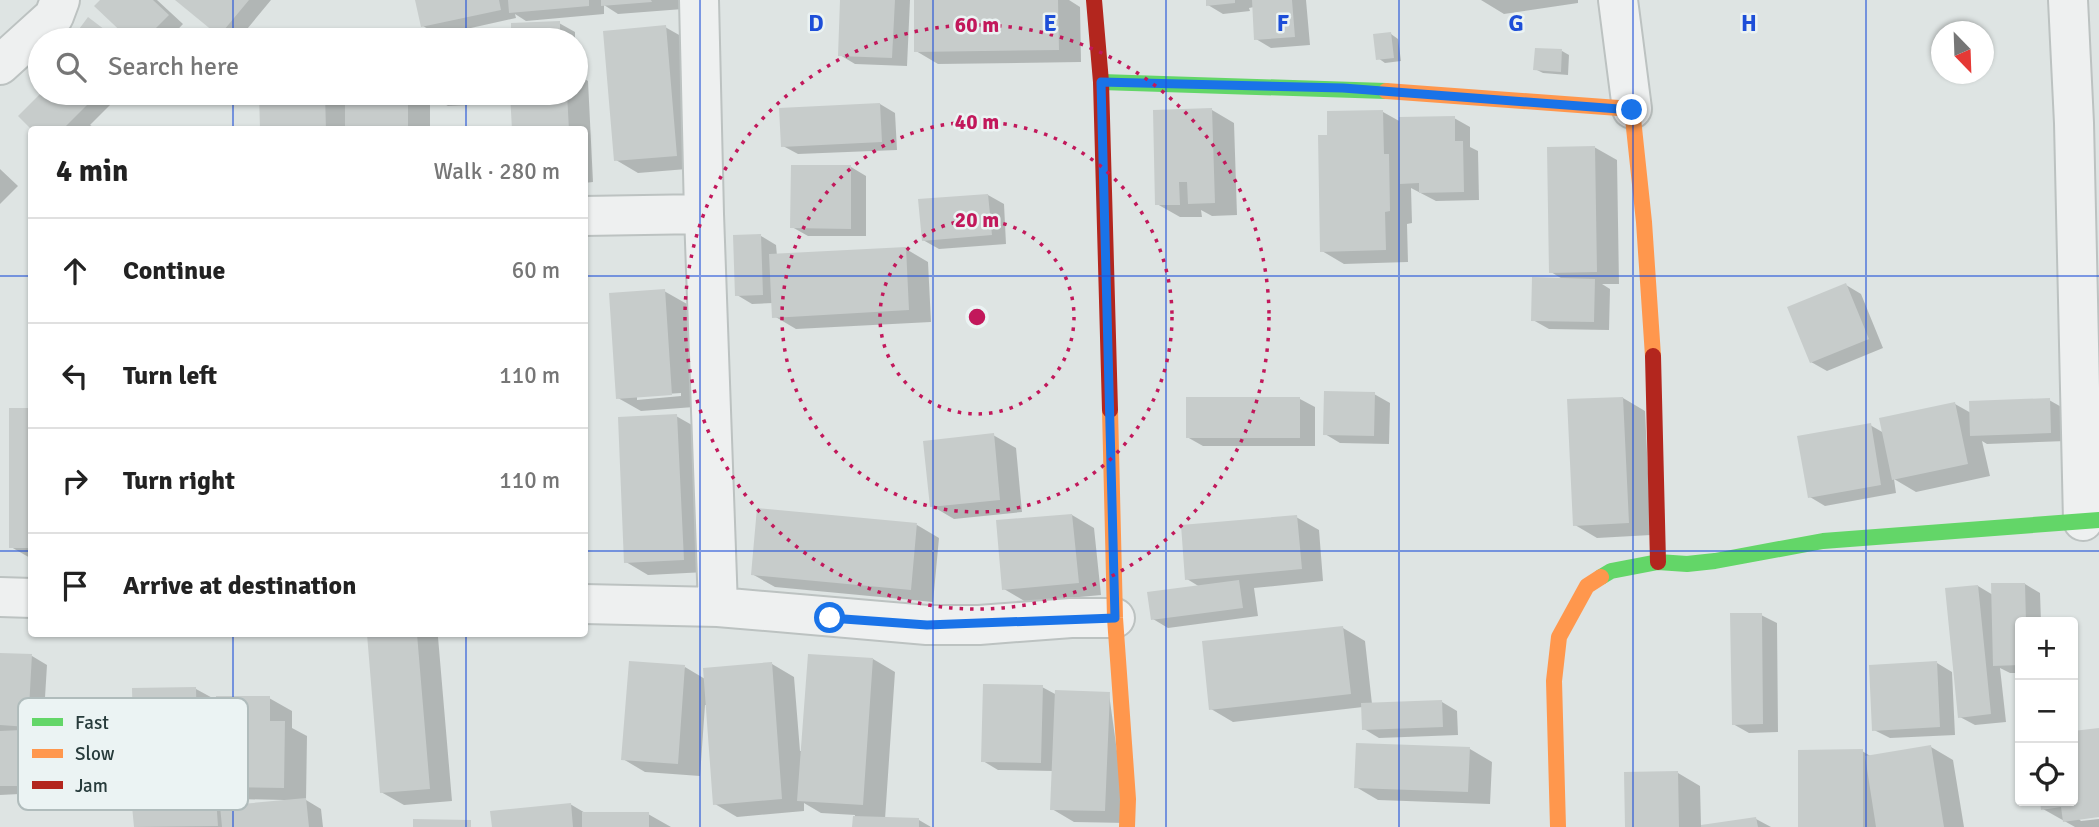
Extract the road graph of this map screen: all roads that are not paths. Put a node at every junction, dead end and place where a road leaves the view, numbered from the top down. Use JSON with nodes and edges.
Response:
{"nodes":[{"id":1,"x":60,"y":0,"type":"edge"},
{"id":2,"x":699,"y":0,"type":"edge"},
{"id":3,"x":1094,"y":0,"type":"edge"},
{"id":4,"x":1618,"y":0,"type":"edge"},
{"id":5,"x":2068,"y":0,"type":"edge"},
{"id":6,"x":41,"y":28,"type":"edge"},
{"id":7,"x":28,"y":40,"type":"edge"},
{"id":8,"x":0,"y":65,"type":"edge"},
{"id":9,"x":1101,"y":82,"type":"junction"},
{"id":10,"x":1632,"y":110,"type":"junction"},
{"id":11,"x":704,"y":214,"type":"junction"},
{"id":12,"x":588,"y":216,"type":"edge"},
{"id":13,"x":2091,"y":520,"type":"edge"},
{"id":14,"x":1658,"y":562,"type":"junction"},
{"id":15,"x":0,"y":597,"type":"edge"},
{"id":16,"x":28,"y":598,"type":"edge"},
{"id":17,"x":588,"y":604,"type":"edge"},
{"id":18,"x":719,"y":607,"type":"junction"},
{"id":19,"x":1115,"y":618,"type":"junction"},
{"id":20,"x":1127,"y":827,"type":"edge"},
{"id":21,"x":1558,"y":827,"type":"edge"}],
"edges":[{"from":1,"to":6,"type":"street"},
{"from":2,"to":11,"type":"street"},
{"from":3,"to":9,"type":"street"},
{"from":4,"to":10,"type":"street"},
{"from":5,"to":13,"type":"street"},
{"from":7,"to":8,"type":"street"},
{"from":9,"to":10,"type":"street"},
{"from":9,"to":19,"type":"street"},
{"from":10,"to":14,"type":"street"},
{"from":11,"to":12,"type":"street"},
{"from":11,"to":18,"type":"street"},
{"from":13,"to":14,"type":"street"},
{"from":14,"to":21,"type":"street"},
{"from":15,"to":16,"type":"street"},
{"from":17,"to":18,"type":"street"},
{"from":18,"to":19,"type":"street"},
{"from":19,"to":20,"type":"street"}]}
